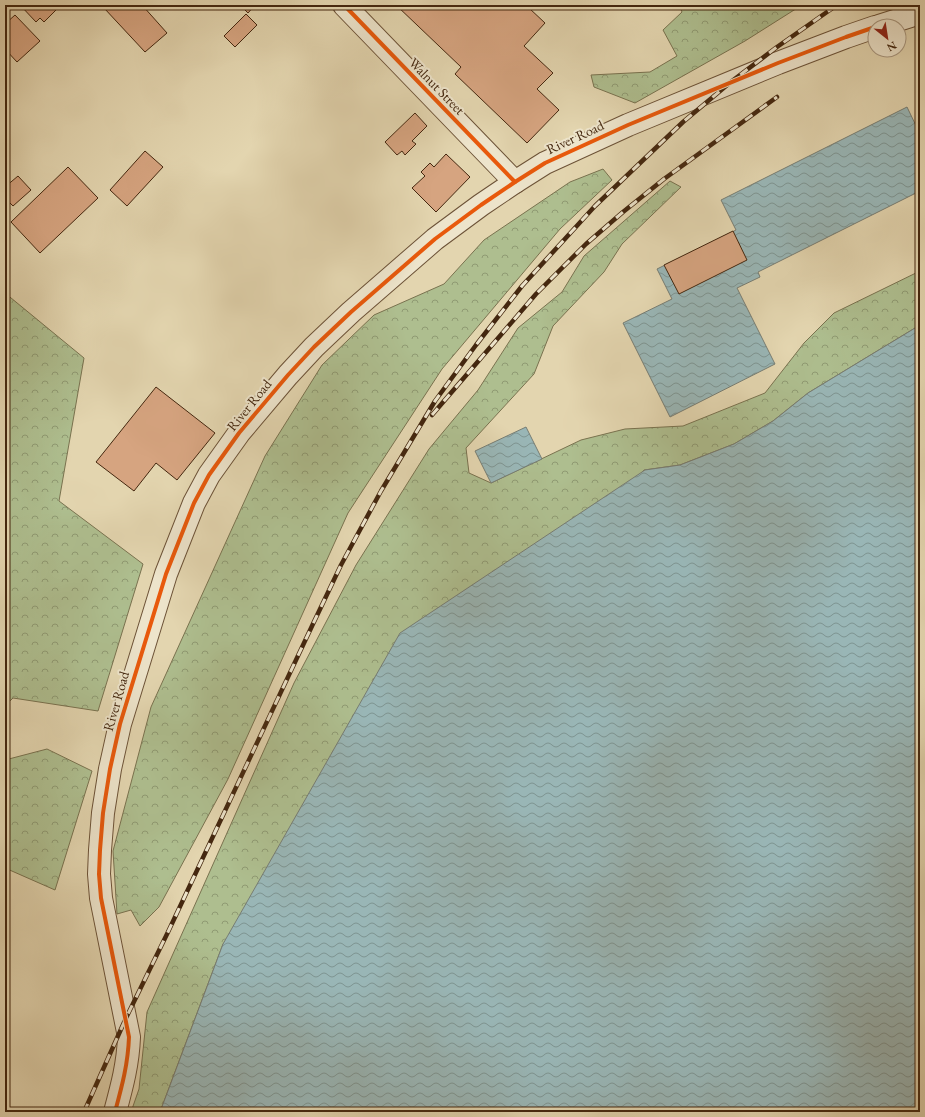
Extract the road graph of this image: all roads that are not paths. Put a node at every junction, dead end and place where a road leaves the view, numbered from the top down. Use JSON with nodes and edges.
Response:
{"nodes":[{"id":1,"x":344,"y":5,"type":"edge"},
{"id":2,"x":920,"y":13,"type":"edge"},
{"id":3,"x":904,"y":18,"type":"edge"},
{"id":4,"x":867,"y":30,"type":"edge"},
{"id":5,"x":515,"y":182,"type":"junction"},
{"id":6,"x":114,"y":1112,"type":"edge"}],
"edges":[{"from":1,"to":5,"type":"street","name":"Walnut Street"},
{"from":2,"to":3,"type":"street"},
{"from":4,"to":5,"type":"street","name":"River Road"},
{"from":5,"to":6,"type":"street","name":"River Road"}]}
